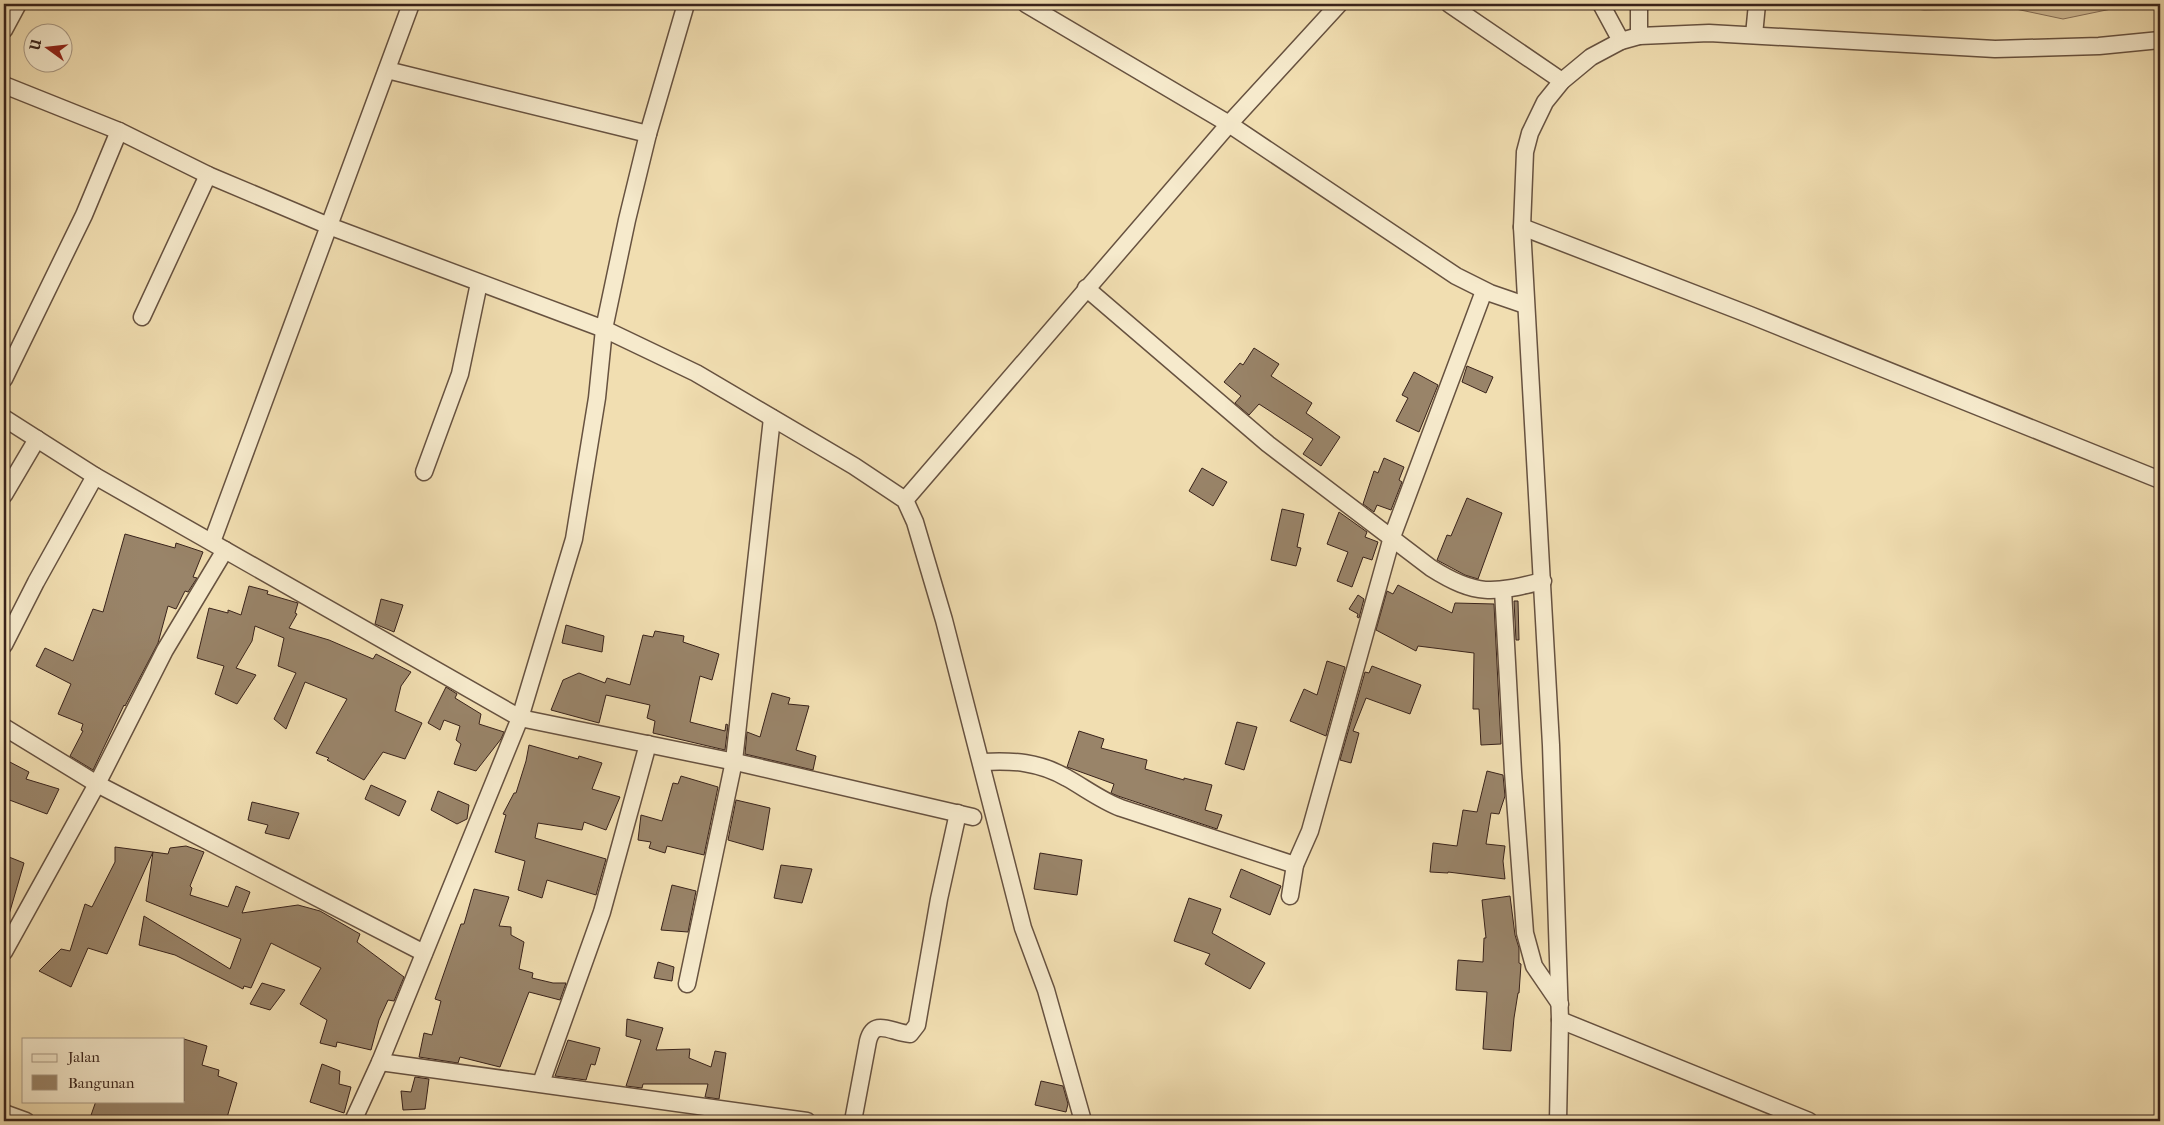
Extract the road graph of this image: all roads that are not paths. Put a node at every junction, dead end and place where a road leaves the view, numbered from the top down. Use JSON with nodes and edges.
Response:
{"nodes":[{"id":1,"x":18,"y":4,"type":"edge"},
{"id":2,"x":411,"y":4,"type":"edge"},
{"id":3,"x":686,"y":4,"type":"edge"},
{"id":4,"x":1026,"y":4,"type":"edge"},
{"id":5,"x":1339,"y":4,"type":"edge"},
{"id":6,"x":1449,"y":4,"type":"edge"},
{"id":7,"x":1601,"y":4,"type":"edge"},
{"id":8,"x":1639,"y":4,"type":"edge"},
{"id":9,"x":1757,"y":4,"type":"edge"},
{"id":10,"x":4,"y":30,"type":"edge"},
{"id":11,"x":1754,"y":35,"type":"junction"},
{"id":12,"x":1639,"y":36,"type":"junction"},
{"id":13,"x":2160,"y":40,"type":"edge"},
{"id":14,"x":1620,"y":41,"type":"junction"},
{"id":15,"x":387,"y":70,"type":"junction"},
{"id":16,"x":1562,"y":81,"type":"junction"},
{"id":17,"x":4,"y":85,"type":"edge"},
{"id":18,"x":1228,"y":124,"type":"junction"},
{"id":19,"x":120,"y":131,"type":"junction"},
{"id":20,"x":648,"y":134,"type":"junction"},
{"id":21,"x":208,"y":175,"type":"junction"},
{"id":22,"x":330,"y":226,"type":"junction"},
{"id":23,"x":1522,"y":227,"type":"junction"},
{"id":24,"x":479,"y":283,"type":"junction"},
{"id":25,"x":1086,"y":288,"type":"junction"},
{"id":26,"x":1493,"y":294,"type":"junction"},
{"id":27,"x":1525,"y":305,"type":"junction"},
{"id":28,"x":142,"y":317,"type":"dead end"},
{"id":29,"x":604,"y":329,"type":"junction"},
{"id":30,"x":4,"y":379,"type":"edge"},
{"id":31,"x":4,"y":418,"type":"edge"},
{"id":32,"x":772,"y":418,"type":"junction"},
{"id":33,"x":37,"y":439,"type":"junction"},
{"id":34,"x":424,"y":472,"type":"dead end"},
{"id":35,"x":95,"y":476,"type":"junction"},
{"id":36,"x":2160,"y":480,"type":"edge"},
{"id":37,"x":4,"y":495,"type":"edge"},
{"id":38,"x":905,"y":500,"type":"junction"},
{"id":39,"x":1392,"y":537,"type":"junction"},
{"id":40,"x":219,"y":546,"type":"junction"},
{"id":41,"x":1543,"y":581,"type":"junction"},
{"id":42,"x":1512,"y":588,"type":"junction"},
{"id":43,"x":4,"y":645,"type":"edge"},
{"id":44,"x":520,"y":718,"type":"junction"},
{"id":45,"x":4,"y":727,"type":"edge"},
{"id":46,"x":648,"y":744,"type":"junction"},
{"id":47,"x":734,"y":761,"type":"junction"},
{"id":48,"x":982,"y":762,"type":"junction"},
{"id":49,"x":97,"y":784,"type":"junction"},
{"id":50,"x":1295,"y":865,"type":"junction"},
{"id":51,"x":1290,"y":896,"type":"dead end"},
{"id":52,"x":4,"y":952,"type":"edge"},
{"id":53,"x":424,"y":953,"type":"junction"},
{"id":54,"x":687,"y":984,"type":"dead end"},
{"id":55,"x":1560,"y":1012,"type":"junction"},
{"id":56,"x":380,"y":1062,"type":"junction"},
{"id":57,"x":541,"y":1083,"type":"junction"},
{"id":58,"x":4,"y":1113,"type":"edge"},
{"id":59,"x":26,"y":1121,"type":"edge"},
{"id":60,"x":353,"y":1121,"type":"edge"},
{"id":61,"x":807,"y":1121,"type":"edge"},
{"id":62,"x":853,"y":1121,"type":"edge"},
{"id":63,"x":1083,"y":1121,"type":"edge"},
{"id":64,"x":1558,"y":1121,"type":"edge"},
{"id":65,"x":1809,"y":1121,"type":"edge"}],
"edges":[{"from":1,"to":10,"type":"street"},
{"from":2,"to":15,"type":"street"},
{"from":3,"to":20,"type":"street"},
{"from":4,"to":18,"type":"street"},
{"from":5,"to":18,"type":"street"},
{"from":6,"to":16,"type":"street"},
{"from":7,"to":14,"type":"street"},
{"from":8,"to":12,"type":"street"},
{"from":9,"to":11,"type":"street"},
{"from":11,"to":12,"type":"street"},
{"from":11,"to":13,"type":"street"},
{"from":12,"to":14,"type":"street"},
{"from":14,"to":16,"type":"street"},
{"from":15,"to":20,"type":"street"},
{"from":15,"to":22,"type":"street"},
{"from":16,"to":23,"type":"street"},
{"from":17,"to":19,"type":"street"},
{"from":18,"to":25,"type":"street"},
{"from":18,"to":26,"type":"street"},
{"from":19,"to":21,"type":"street"},
{"from":19,"to":30,"type":"street"},
{"from":20,"to":29,"type":"street"},
{"from":21,"to":22,"type":"street"},
{"from":21,"to":28,"type":"street"},
{"from":22,"to":24,"type":"street"},
{"from":22,"to":40,"type":"street"},
{"from":23,"to":27,"type":"street"},
{"from":23,"to":36,"type":"street"},
{"from":24,"to":29,"type":"street"},
{"from":24,"to":34,"type":"street"},
{"from":25,"to":38,"type":"street"},
{"from":25,"to":39,"type":"street"},
{"from":26,"to":27,"type":"street"},
{"from":26,"to":39,"type":"street"},
{"from":27,"to":41,"type":"street"},
{"from":29,"to":32,"type":"street"},
{"from":29,"to":44,"type":"street"},
{"from":31,"to":33,"type":"street"},
{"from":32,"to":38,"type":"street"},
{"from":32,"to":47,"type":"street"},
{"from":33,"to":35,"type":"street"},
{"from":33,"to":37,"type":"street"},
{"from":35,"to":40,"type":"street"},
{"from":35,"to":43,"type":"street"},
{"from":38,"to":48,"type":"street"},
{"from":39,"to":42,"type":"street"},
{"from":39,"to":50,"type":"street"},
{"from":40,"to":44,"type":"street"},
{"from":40,"to":49,"type":"street"},
{"from":41,"to":42,"type":"street"},
{"from":41,"to":55,"type":"street"},
{"from":42,"to":55,"type":"street"},
{"from":44,"to":46,"type":"street"},
{"from":44,"to":53,"type":"street"},
{"from":45,"to":49,"type":"street"},
{"from":46,"to":47,"type":"street"},
{"from":46,"to":57,"type":"street"},
{"from":47,"to":54,"type":"street"},
{"from":47,"to":62,"type":"street"},
{"from":48,"to":50,"type":"street"},
{"from":48,"to":63,"type":"street"},
{"from":49,"to":52,"type":"street"},
{"from":49,"to":53,"type":"street"},
{"from":50,"to":51,"type":"street"},
{"from":53,"to":56,"type":"street"},
{"from":55,"to":64,"type":"street"},
{"from":55,"to":65,"type":"street"},
{"from":56,"to":57,"type":"street"},
{"from":56,"to":60,"type":"street"},
{"from":57,"to":61,"type":"street"},
{"from":58,"to":59,"type":"street"}]}
